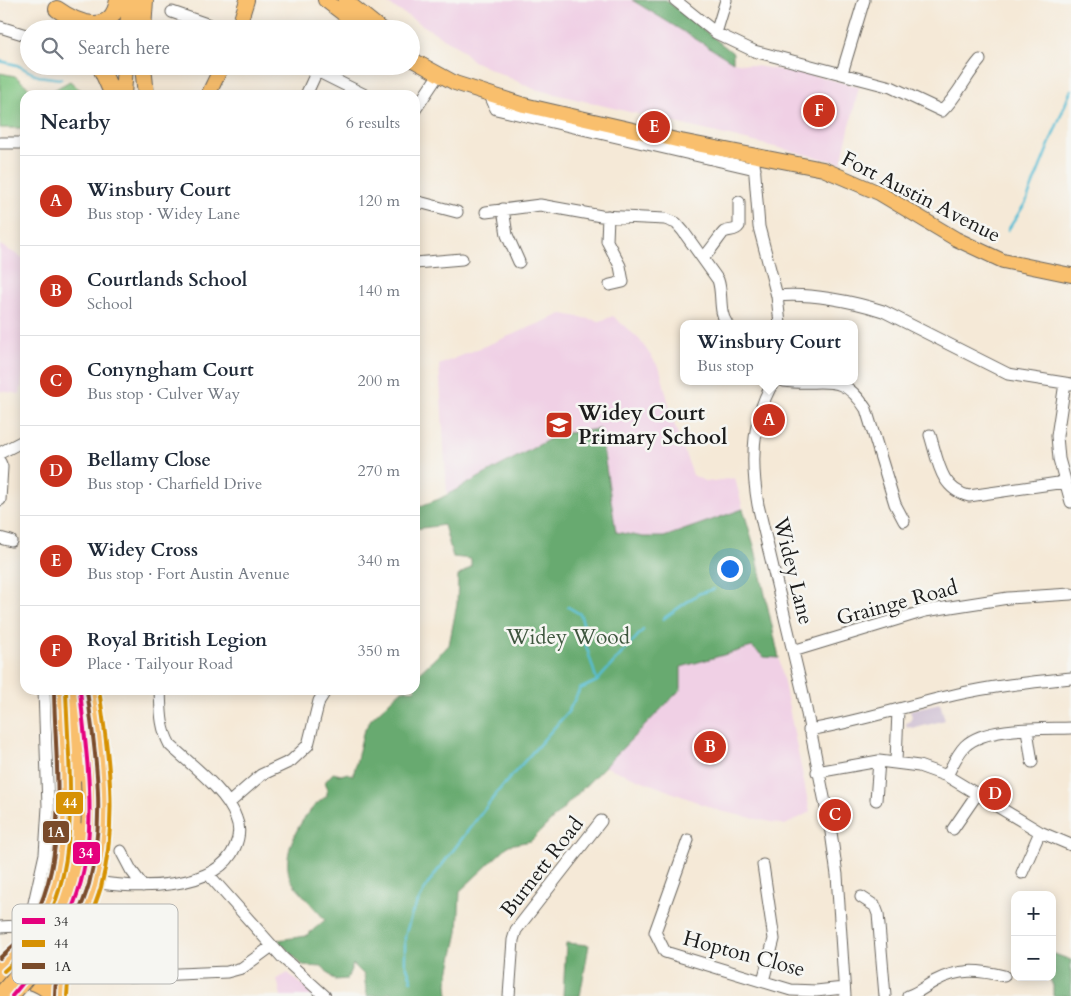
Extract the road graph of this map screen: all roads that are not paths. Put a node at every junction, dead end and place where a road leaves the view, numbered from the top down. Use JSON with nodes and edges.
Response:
{"nodes":[{"id":1,"x":118,"y":0,"type":"edge"},
{"id":2,"x":130,"y":0,"type":"edge"},
{"id":3,"x":145,"y":0,"type":"edge"},
{"id":4,"x":247,"y":0,"type":"edge"},
{"id":5,"x":345,"y":0,"type":"edge"},
{"id":6,"x":676,"y":0,"type":"edge"},
{"id":7,"x":726,"y":0,"type":"edge"},
{"id":8,"x":864,"y":0,"type":"edge"},
{"id":9,"x":327,"y":1,"type":"edge"},
{"id":10,"x":55,"y":5,"type":"edge"},
{"id":11,"x":172,"y":12,"type":"dead end"},
{"id":12,"x":64,"y":20,"type":"edge"},
{"id":13,"x":75,"y":20,"type":"edge"},
{"id":14,"x":107,"y":20,"type":"edge"},
{"id":15,"x":129,"y":20,"type":"edge"},
{"id":16,"x":144,"y":20,"type":"edge"},
{"id":17,"x":195,"y":20,"type":"edge"},
{"id":18,"x":241,"y":20,"type":"edge"},
{"id":19,"x":351,"y":20,"type":"edge"},
{"id":20,"x":370,"y":20,"type":"edge"},
{"id":21,"x":0,"y":27,"type":"edge"},
{"id":22,"x":20,"y":33,"type":"edge"},
{"id":23,"x":716,"y":33,"type":"junction"},
{"id":24,"x":420,"y":60,"type":"edge"},
{"id":25,"x":980,"y":60,"type":"dead end"},
{"id":26,"x":420,"y":64,"type":"edge"},
{"id":27,"x":842,"y":73,"type":"junction"},
{"id":28,"x":438,"y":74,"type":"junction"},
{"id":29,"x":104,"y":75,"type":"edge"},
{"id":30,"x":124,"y":75,"type":"edge"},
{"id":31,"x":141,"y":75,"type":"edge"},
{"id":32,"x":143,"y":75,"type":"edge"},
{"id":33,"x":218,"y":75,"type":"edge"},
{"id":34,"x":311,"y":75,"type":"edge"},
{"id":35,"x":324,"y":75,"type":"edge"},
{"id":36,"x":111,"y":90,"type":"edge"},
{"id":37,"x":123,"y":90,"type":"edge"},
{"id":38,"x":140,"y":90,"type":"edge"},
{"id":39,"x":145,"y":90,"type":"edge"},
{"id":40,"x":210,"y":90,"type":"edge"},
{"id":41,"x":307,"y":90,"type":"edge"},
{"id":42,"x":355,"y":90,"type":"edge"},
{"id":43,"x":420,"y":102,"type":"edge"},
{"id":44,"x":0,"y":142,"type":"edge"},
{"id":45,"x":20,"y":143,"type":"edge"},
{"id":46,"x":754,"y":162,"type":"junction"},
{"id":47,"x":420,"y":202,"type":"edge"},
{"id":48,"x":739,"y":202,"type":"dead end"},
{"id":49,"x":503,"y":209,"type":"junction"},
{"id":50,"x":457,"y":212,"type":"dead end"},
{"id":51,"x":486,"y":212,"type":"dead end"},
{"id":52,"x":608,"y":216,"type":"junction"},
{"id":53,"x":703,"y":258,"type":"junction"},
{"id":54,"x":462,"y":259,"type":"dead end"},
{"id":55,"x":420,"y":262,"type":"edge"},
{"id":56,"x":519,"y":262,"type":"dead end"},
{"id":57,"x":1071,"y":276,"type":"edge"},
{"id":58,"x":610,"y":285,"type":"dead end"},
{"id":59,"x":778,"y":296,"type":"junction"},
{"id":60,"x":724,"y":320,"type":"edge"},
{"id":61,"x":780,"y":320,"type":"edge"},
{"id":62,"x":1068,"y":384,"type":"edge"},
{"id":63,"x":772,"y":385,"type":"edge"},
{"id":64,"x":844,"y":385,"type":"edge"},
{"id":65,"x":930,"y":435,"type":"dead end"},
{"id":66,"x":20,"y":443,"type":"edge"},
{"id":67,"x":0,"y":453,"type":"edge"},
{"id":68,"x":0,"y":462,"type":"edge"},
{"id":69,"x":1065,"y":482,"type":"junction"},
{"id":70,"x":0,"y":500,"type":"edge"},
{"id":71,"x":1071,"y":502,"type":"edge"},
{"id":72,"x":904,"y":521,"type":"dead end"},
{"id":73,"x":1071,"y":594,"type":"edge"},
{"id":74,"x":793,"y":651,"type":"junction"},
{"id":75,"x":1071,"y":678,"type":"edge"},
{"id":76,"x":44,"y":695,"type":"edge"},
{"id":77,"x":60,"y":695,"type":"edge"},
{"id":78,"x":70,"y":695,"type":"edge"},
{"id":79,"x":80,"y":695,"type":"edge"},
{"id":80,"x":94,"y":695,"type":"edge"},
{"id":81,"x":160,"y":695,"type":"edge"},
{"id":82,"x":323,"y":695,"type":"edge"},
{"id":83,"x":898,"y":710,"type":"junction"},
{"id":84,"x":1071,"y":728,"type":"edge"},
{"id":85,"x":809,"y":730,"type":"junction"},
{"id":86,"x":1027,"y":730,"type":"junction"},
{"id":87,"x":879,"y":761,"type":"junction"},
{"id":88,"x":896,"y":762,"type":"junction"},
{"id":89,"x":1032,"y":762,"type":"dead end"},
{"id":90,"x":818,"y":772,"type":"junction"},
{"id":91,"x":947,"y":776,"type":"junction"},
{"id":92,"x":977,"y":794,"type":"junction"},
{"id":93,"x":876,"y":800,"type":"dead end"},
{"id":94,"x":229,"y":803,"type":"junction"},
{"id":95,"x":596,"y":824,"type":"dead end"},
{"id":96,"x":953,"y":828,"type":"dead end"},
{"id":97,"x":1040,"y":832,"type":"junction"},
{"id":98,"x":688,"y":840,"type":"dead end"},
{"id":99,"x":1071,"y":845,"type":"edge"},
{"id":100,"x":121,"y":851,"type":"dead end"},
{"id":101,"x":769,"y":871,"type":"dead end"},
{"id":102,"x":1022,"y":873,"type":"dead end"},
{"id":103,"x":208,"y":874,"type":"junction"},
{"id":104,"x":96,"y":882,"type":"junction"},
{"id":105,"x":143,"y":886,"type":"junction"},
{"id":106,"x":861,"y":897,"type":"dead end"},
{"id":107,"x":34,"y":904,"type":"edge"},
{"id":108,"x":46,"y":904,"type":"edge"},
{"id":109,"x":62,"y":904,"type":"edge"},
{"id":110,"x":73,"y":904,"type":"edge"},
{"id":111,"x":89,"y":904,"type":"edge"},
{"id":112,"x":272,"y":946,"type":"junction"},
{"id":113,"x":12,"y":958,"type":"edge"},
{"id":114,"x":0,"y":968,"type":"edge"},
{"id":115,"x":178,"y":974,"type":"edge"},
{"id":116,"x":1004,"y":976,"type":"dead end"},
{"id":117,"x":12,"y":980,"type":"edge"},
{"id":118,"x":763,"y":981,"type":"junction"},
{"id":119,"x":21,"y":984,"type":"edge"},
{"id":120,"x":40,"y":984,"type":"edge"},
{"id":121,"x":845,"y":992,"type":"edge"},
{"id":122,"x":0,"y":994,"type":"edge"},
{"id":123,"x":12,"y":996,"type":"edge"},
{"id":124,"x":54,"y":996,"type":"edge"},
{"id":125,"x":326,"y":996,"type":"edge"},
{"id":126,"x":509,"y":996,"type":"edge"},
{"id":127,"x":885,"y":996,"type":"edge"},
{"id":128,"x":908,"y":996,"type":"edge"}],
"edges":[{"from":1,"to":14,"type":"highway"},
{"from":2,"to":15,"type":"highway"},
{"from":3,"to":16,"type":"highway"},
{"from":4,"to":18,"type":"main road"},
{"from":5,"to":20,"type":"main road"},
{"from":6,"to":23,"type":"street"},
{"from":7,"to":23,"type":"street"},
{"from":8,"to":27,"type":"street"},
{"from":9,"to":19,"type":"main road"},
{"from":10,"to":12,"type":"highway"},
{"from":10,"to":13,"type":"highway"},
{"from":11,"to":17,"type":"street"},
{"from":21,"to":22,"type":"street"},
{"from":23,"to":27,"type":"street"},
{"from":24,"to":28,"type":"main road","name":"Fort Austin Avenue"},
{"from":25,"to":27,"type":"street"},
{"from":26,"to":28,"type":"main road","name":"Fort Austin Avenue"},
{"from":28,"to":43,"type":"street"},
{"from":28,"to":46,"type":"main road","name":"Fort Austin Avenue"},
{"from":29,"to":36,"type":"highway"},
{"from":30,"to":37,"type":"highway"},
{"from":31,"to":38,"type":"highway"},
{"from":32,"to":39,"type":"highway"},
{"from":33,"to":40,"type":"main road"},
{"from":34,"to":41,"type":"street"},
{"from":35,"to":42,"type":"street"},
{"from":44,"to":45,"type":"street"},
{"from":46,"to":57,"type":"main road","name":"Fort Austin Avenue"},
{"from":46,"to":59,"type":"street"},
{"from":47,"to":50,"type":"street"},
{"from":48,"to":53,"type":"street"},
{"from":49,"to":51,"type":"street"},
{"from":49,"to":52,"type":"street"},
{"from":49,"to":56,"type":"street"},
{"from":52,"to":53,"type":"street"},
{"from":52,"to":58,"type":"street"},
{"from":53,"to":60,"type":"street"},
{"from":54,"to":55,"type":"street"},
{"from":59,"to":61,"type":"street"},
{"from":59,"to":62,"type":"street"},
{"from":62,"to":69,"type":"street"},
{"from":63,"to":74,"type":"street","name":"Widey Lane"},
{"from":64,"to":72,"type":"street"},
{"from":65,"to":69,"type":"street"},
{"from":66,"to":67,"type":"street"},
{"from":68,"to":70,"type":"street"},
{"from":69,"to":71,"type":"street"},
{"from":73,"to":74,"type":"street","name":"Grainge Road"},
{"from":74,"to":85,"type":"street","name":"Widey Lane"},
{"from":75,"to":83,"type":"street"},
{"from":76,"to":107,"type":"street"},
{"from":77,"to":108,"type":"highway"},
{"from":78,"to":109,"type":"main road","bridge":true},
{"from":79,"to":110,"type":"main road","bridge":true},
{"from":80,"to":104,"type":"highway"},
{"from":81,"to":94,"type":"street"},
{"from":82,"to":94,"type":"street"},
{"from":83,"to":85,"type":"street"},
{"from":83,"to":88,"type":"street"},
{"from":84,"to":86,"type":"street"},
{"from":85,"to":90,"type":"street","name":"Widey Lane"},
{"from":86,"to":89,"type":"street"},
{"from":86,"to":91,"type":"street"},
{"from":87,"to":88,"type":"street"},
{"from":87,"to":90,"type":"street"},
{"from":87,"to":93,"type":"street"},
{"from":88,"to":91,"type":"street"},
{"from":90,"to":121,"type":"street","name":"Widey Lane"},
{"from":91,"to":92,"type":"street"},
{"from":92,"to":96,"type":"street"},
{"from":92,"to":97,"type":"street"},
{"from":94,"to":103,"type":"street"},
{"from":95,"to":126,"type":"street","name":"Burnett Road"},
{"from":97,"to":99,"type":"street"},
{"from":97,"to":102,"type":"street"},
{"from":98,"to":118,"type":"street","name":"Hopton Close"},
{"from":100,"to":105,"type":"street"},
{"from":101,"to":118,"type":"street"},
{"from":103,"to":105,"type":"street"},
{"from":103,"to":112,"type":"street"},
{"from":104,"to":105,"type":"street"},
{"from":104,"to":111,"type":"highway"},
{"from":106,"to":127,"type":"street"},
{"from":112,"to":115,"type":"street"},
{"from":112,"to":125,"type":"street"},
{"from":113,"to":114,"type":"highway"},
{"from":116,"to":128,"type":"street"},
{"from":117,"to":122,"type":"main road","bridge":true},
{"from":118,"to":121,"type":"street","name":"Hopton Close"},
{"from":119,"to":123,"type":"main road","bridge":true},
{"from":120,"to":124,"type":"highway"}]}
